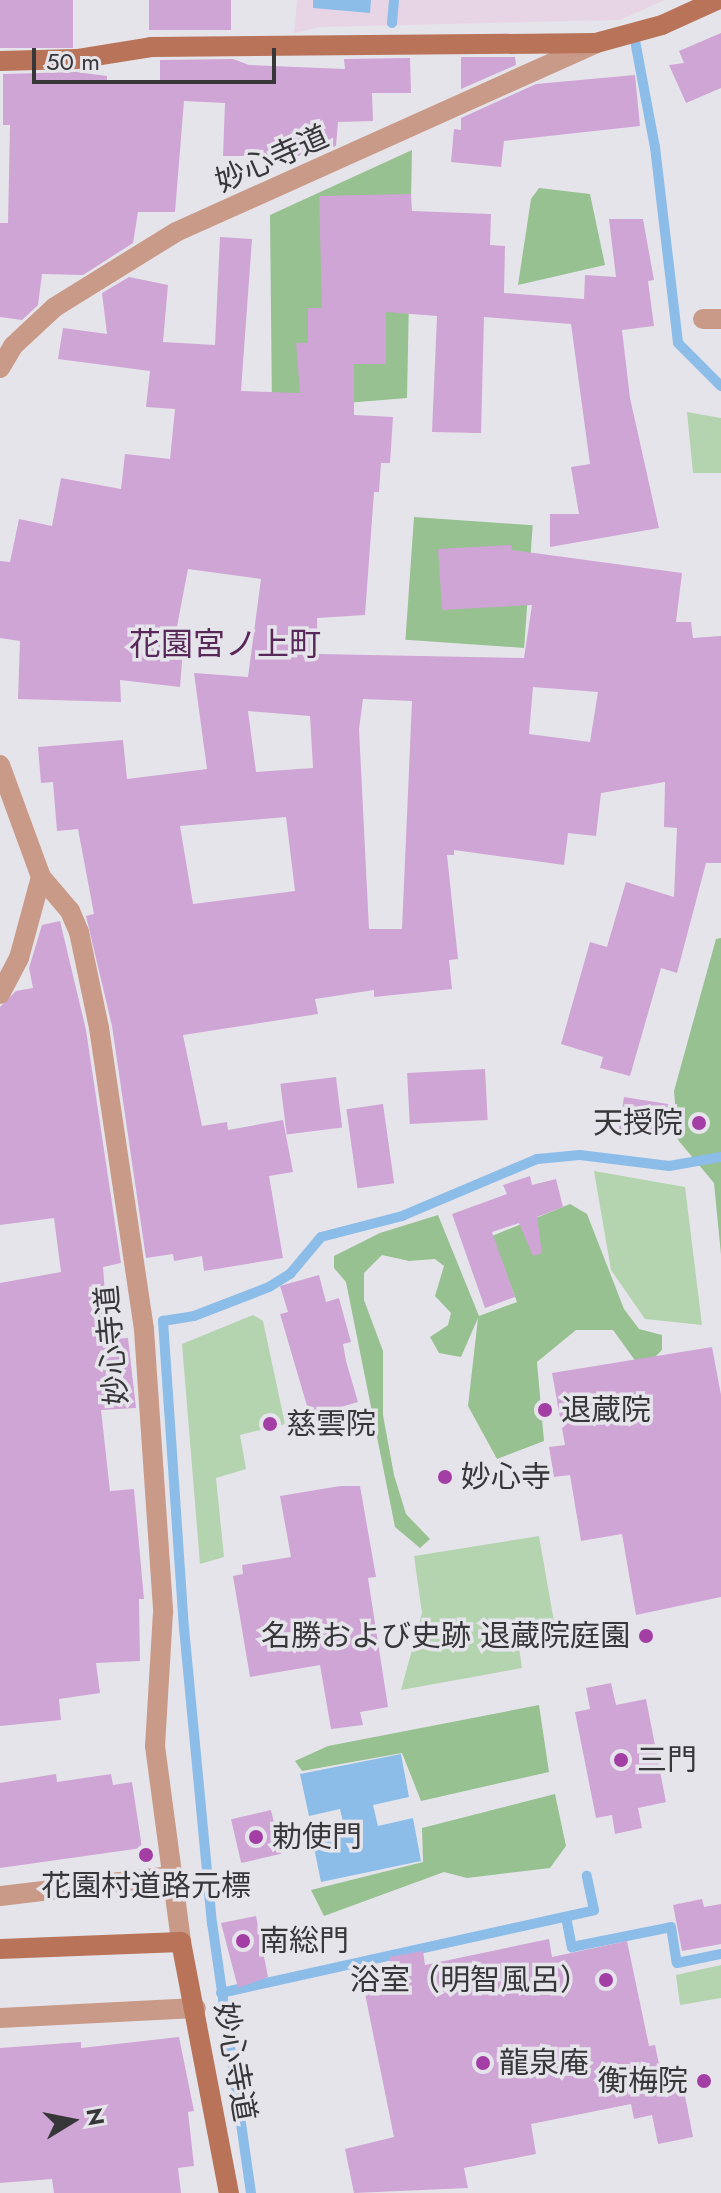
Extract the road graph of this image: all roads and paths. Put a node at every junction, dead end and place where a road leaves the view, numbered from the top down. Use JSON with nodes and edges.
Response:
{"nodes":[{"id":1,"x":717,"y":0,"type":"edge"},
{"id":2,"x":596,"y":43,"type":"junction"},
{"id":3,"x":0,"y":61,"type":"edge"},
{"id":4,"x":0,"y":368,"type":"edge"},
{"id":5,"x":0,"y":765,"type":"edge"},
{"id":6,"x":41,"y":877,"type":"junction"},
{"id":7,"x":0,"y":994,"type":"edge"},
{"id":8,"x":171,"y":1876,"type":"junction"},
{"id":9,"x":0,"y":1896,"type":"edge"},
{"id":10,"x":181,"y":1942,"type":"junction"},
{"id":11,"x":0,"y":1949,"type":"edge"},
{"id":12,"x":196,"y":2008,"type":"junction"},
{"id":13,"x":0,"y":2018,"type":"edge"},
{"id":14,"x":229,"y":2193,"type":"edge"}],
"edges":[{"from":1,"to":2,"type":"main road"},
{"from":2,"to":3,"type":"main road"},
{"from":2,"to":4,"type":"street","name":"妙心寺道"},
{"from":5,"to":6,"type":"street","name":"妙心寺道"},
{"from":6,"to":7,"type":"street"},
{"from":6,"to":8,"type":"street","name":"妙心寺道"},
{"from":8,"to":9,"type":"street"},
{"from":8,"to":10,"type":"street","name":"妙心寺道"},
{"from":10,"to":11,"type":"main road"},
{"from":10,"to":12,"type":"main road","name":"妙心寺道"},
{"from":12,"to":13,"type":"street"},
{"from":12,"to":14,"type":"main road","name":"妙心寺道"}]}
